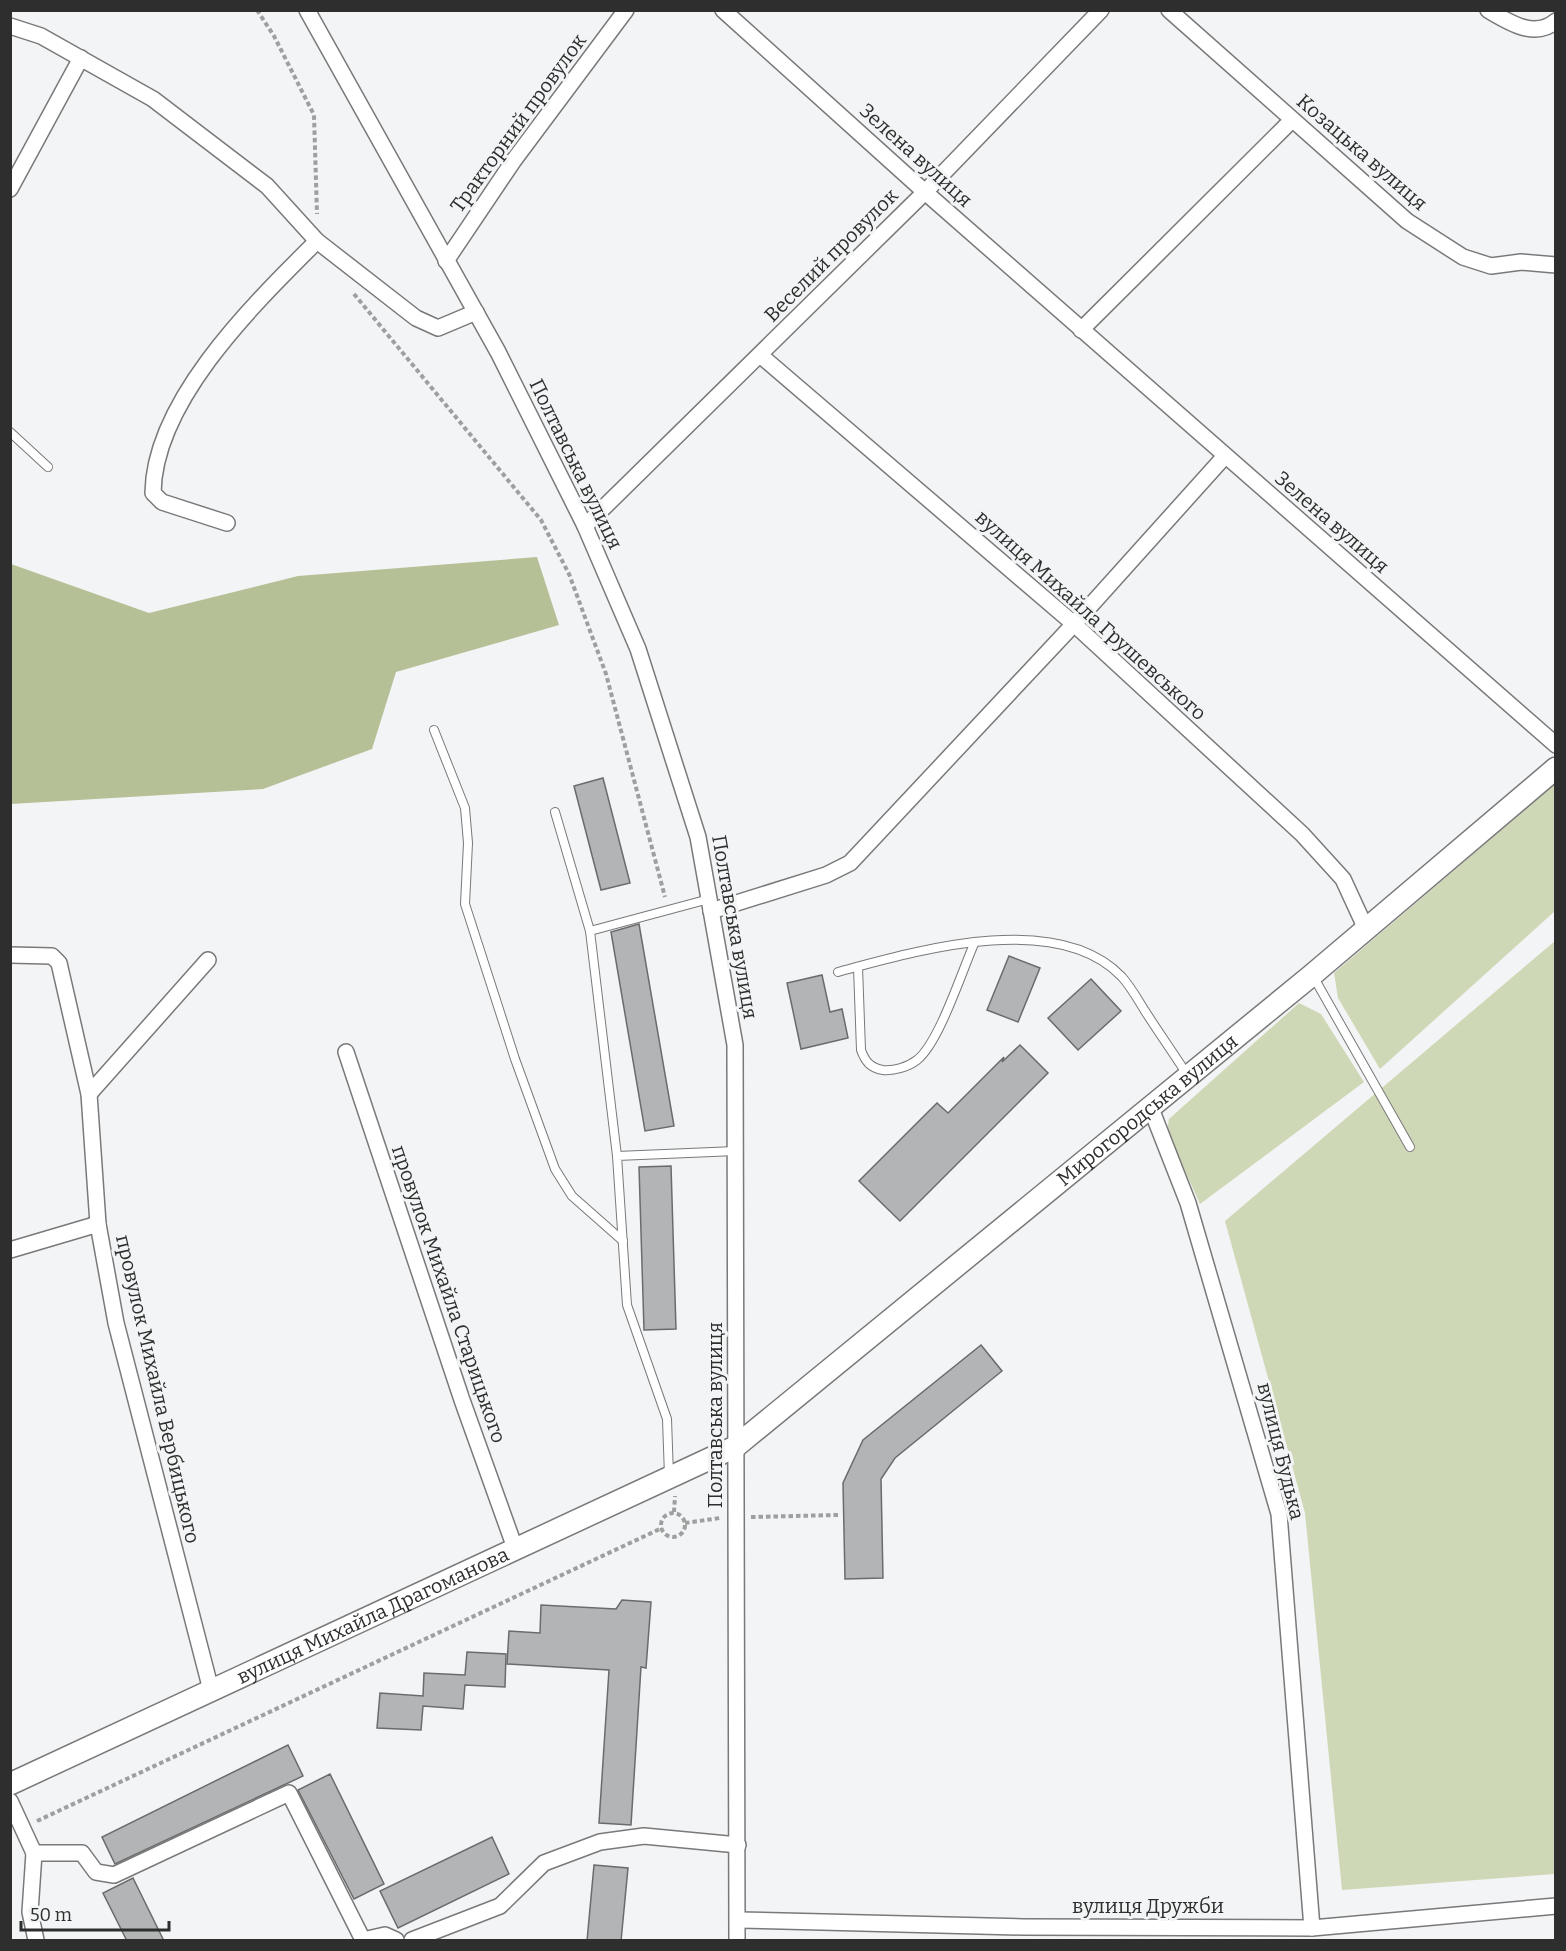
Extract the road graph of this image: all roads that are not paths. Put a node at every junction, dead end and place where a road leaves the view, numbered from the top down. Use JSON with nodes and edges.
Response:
{"nodes":[{"id":1,"x":307,"y":10,"type":"edge"},
{"id":2,"x":626,"y":10,"type":"edge"},
{"id":3,"x":723,"y":10,"type":"edge"},
{"id":4,"x":1101,"y":10,"type":"edge"},
{"id":5,"x":1169,"y":10,"type":"edge"},
{"id":6,"x":1488,"y":10,"type":"edge"},
{"id":7,"x":1556,"y":21,"type":"edge"},
{"id":8,"x":10,"y":26,"type":"edge"},
{"id":9,"x":81,"y":58,"type":"junction"},
{"id":10,"x":1292,"y":120,"type":"junction"},
{"id":11,"x":10,"y":189,"type":"edge"},
{"id":12,"x":925,"y":192,"type":"junction"},
{"id":13,"x":317,"y":241,"type":"junction"},
{"id":14,"x":446,"y":261,"type":"junction"},
{"id":15,"x":1556,"y":265,"type":"edge"},
{"id":16,"x":476,"y":312,"type":"junction"},
{"id":17,"x":1081,"y":330,"type":"junction"},
{"id":18,"x":760,"y":355,"type":"junction"},
{"id":19,"x":10,"y":432,"type":"edge"},
{"id":20,"x":1225,"y":456,"type":"junction"},
{"id":21,"x":48,"y":467,"type":"dead end"},
{"id":22,"x":227,"y":523,"type":"dead end"},
{"id":23,"x":585,"y":526,"type":"junction"},
{"id":24,"x":1074,"y":624,"type":"junction"},
{"id":25,"x":434,"y":730,"type":"dead end"},
{"id":26,"x":1556,"y":746,"type":"edge"},
{"id":27,"x":1556,"y":768,"type":"edge"},
{"id":28,"x":555,"y":812,"type":"dead end"},
{"id":29,"x":710,"y":905,"type":"junction"},
{"id":30,"x":1366,"y":929,"type":"junction"},
{"id":31,"x":590,"y":931,"type":"junction"},
{"id":32,"x":974,"y":944,"type":"junction"},
{"id":33,"x":10,"y":955,"type":"edge"},
{"id":34,"x":208,"y":960,"type":"dead end"},
{"id":35,"x":858,"y":967,"type":"junction"},
{"id":36,"x":838,"y":972,"type":"dead end"},
{"id":37,"x":1312,"y":975,"type":"junction"},
{"id":38,"x":346,"y":1052,"type":"dead end"},
{"id":39,"x":1188,"y":1076,"type":"junction"},
{"id":40,"x":89,"y":1094,"type":"junction"},
{"id":41,"x":1150,"y":1106,"type":"junction"},
{"id":42,"x":1410,"y":1148,"type":"dead end"},
{"id":43,"x":737,"y":1151,"type":"junction"},
{"id":44,"x":617,"y":1156,"type":"junction"},
{"id":45,"x":98,"y":1224,"type":"junction"},
{"id":46,"x":623,"y":1241,"type":"junction"},
{"id":47,"x":10,"y":1250,"type":"edge"},
{"id":48,"x":735,"y":1447,"type":"junction"},
{"id":49,"x":669,"y":1478,"type":"junction"},
{"id":50,"x":515,"y":1548,"type":"junction"},
{"id":51,"x":212,"y":1690,"type":"junction"},
{"id":52,"x":10,"y":1784,"type":"edge"},
{"id":53,"x":10,"y":1801,"type":"edge"},
{"id":54,"x":738,"y":1845,"type":"junction"},
{"id":55,"x":34,"y":1853,"type":"junction"},
{"id":56,"x":1556,"y":1906,"type":"edge"},
{"id":57,"x":739,"y":1920,"type":"junction"},
{"id":58,"x":1312,"y":1928,"type":"junction"},
{"id":59,"x":36,"y":1941,"type":"edge"},
{"id":60,"x":396,"y":1941,"type":"edge"},
{"id":61,"x":412,"y":1941,"type":"edge"},
{"id":62,"x":737,"y":1941,"type":"edge"}],
"edges":[{"from":1,"to":14,"type":"street","name":"Полтавська вулиця"},
{"from":2,"to":14,"type":"street","name":"Тракторний провулок"},
{"from":3,"to":12,"type":"street","name":"Зелена вулиця"},
{"from":4,"to":12,"type":"street","name":"Веселий провулок"},
{"from":5,"to":10,"type":"street","name":"Козацька вулиця"},
{"from":6,"to":7,"type":"street"},
{"from":8,"to":9,"type":"street"},
{"from":9,"to":11,"type":"street"},
{"from":9,"to":13,"type":"street"},
{"from":10,"to":15,"type":"street","name":"Козацька вулиця"},
{"from":10,"to":17,"type":"street"},
{"from":12,"to":17,"type":"street","name":"Зелена вулиця"},
{"from":12,"to":18,"type":"street","name":"Веселий провулок"},
{"from":13,"to":16,"type":"street"},
{"from":13,"to":22,"type":"street"},
{"from":14,"to":16,"type":"street","name":"Полтавська вулиця"},
{"from":16,"to":23,"type":"street","name":"Полтавська вулиця"},
{"from":17,"to":20,"type":"street","name":"Зелена вулиця"},
{"from":18,"to":23,"type":"street","name":"Веселий провулок"},
{"from":18,"to":24,"type":"street","name":"вулиця Михайла Грушевського"},
{"from":19,"to":21,"type":"lane"},
{"from":20,"to":24,"type":"street"},
{"from":20,"to":26,"type":"street","name":"Зелена вулиця"},
{"from":23,"to":29,"type":"street","name":"Полтавська вулиця"},
{"from":24,"to":29,"type":"street"},
{"from":24,"to":30,"type":"street","name":"вулиця Михайла Грушевського"},
{"from":25,"to":46,"type":"lane"},
{"from":27,"to":30,"type":"street","name":"Мирогородська вулиця"},
{"from":28,"to":31,"type":"lane"},
{"from":29,"to":31,"type":"lane"},
{"from":29,"to":43,"type":"street","name":"Полтавська вулиця"},
{"from":30,"to":37,"type":"street","name":"Мирогородська вулиця"},
{"from":31,"to":44,"type":"lane"},
{"from":32,"to":35,"type":"lane"},
{"from":32,"to":35,"type":"lane"},
{"from":32,"to":39,"type":"lane"},
{"from":33,"to":40,"type":"street","name":"провулок Михайла Вербицького"},
{"from":34,"to":40,"type":"street"},
{"from":35,"to":36,"type":"lane"},
{"from":37,"to":39,"type":"street","name":"Мирогородська вулиця"},
{"from":37,"to":42,"type":"lane"},
{"from":38,"to":50,"type":"street","name":"провулок Михайла Старицького"},
{"from":39,"to":41,"type":"street","name":"Мирогородська вулиця"},
{"from":40,"to":45,"type":"street","name":"провулок Михайла Вербицького"},
{"from":41,"to":48,"type":"street","name":"Мирогородська вулиця"},
{"from":41,"to":58,"type":"street","name":"вулиця Будька"},
{"from":43,"to":44,"type":"lane"},
{"from":43,"to":48,"type":"street","name":"Полтавська вулиця"},
{"from":44,"to":46,"type":"lane"},
{"from":45,"to":47,"type":"street"},
{"from":45,"to":51,"type":"street","name":"провулок Михайла Вербицького"},
{"from":46,"to":49,"type":"lane"},
{"from":48,"to":49,"type":"street","name":"вулиця Михайла Драгоманова"},
{"from":48,"to":54,"type":"street","name":"Полтавська вулиця"},
{"from":49,"to":50,"type":"street","name":"вулиця Михайла Драгоманова"},
{"from":50,"to":51,"type":"street","name":"вулиця Михайла Драгоманова"},
{"from":51,"to":52,"type":"street","name":"вулиця Михайла Драгоманова"},
{"from":53,"to":55,"type":"street"},
{"from":54,"to":57,"type":"street","name":"Полтавська вулиця"},
{"from":54,"to":61,"type":"street"},
{"from":55,"to":59,"type":"street"},
{"from":55,"to":60,"type":"street"},
{"from":56,"to":58,"type":"street","name":"вулиця Дружби"},
{"from":57,"to":58,"type":"street","name":"вулиця Дружби"},
{"from":57,"to":62,"type":"street","name":"Полтавська вулиця"}]}
